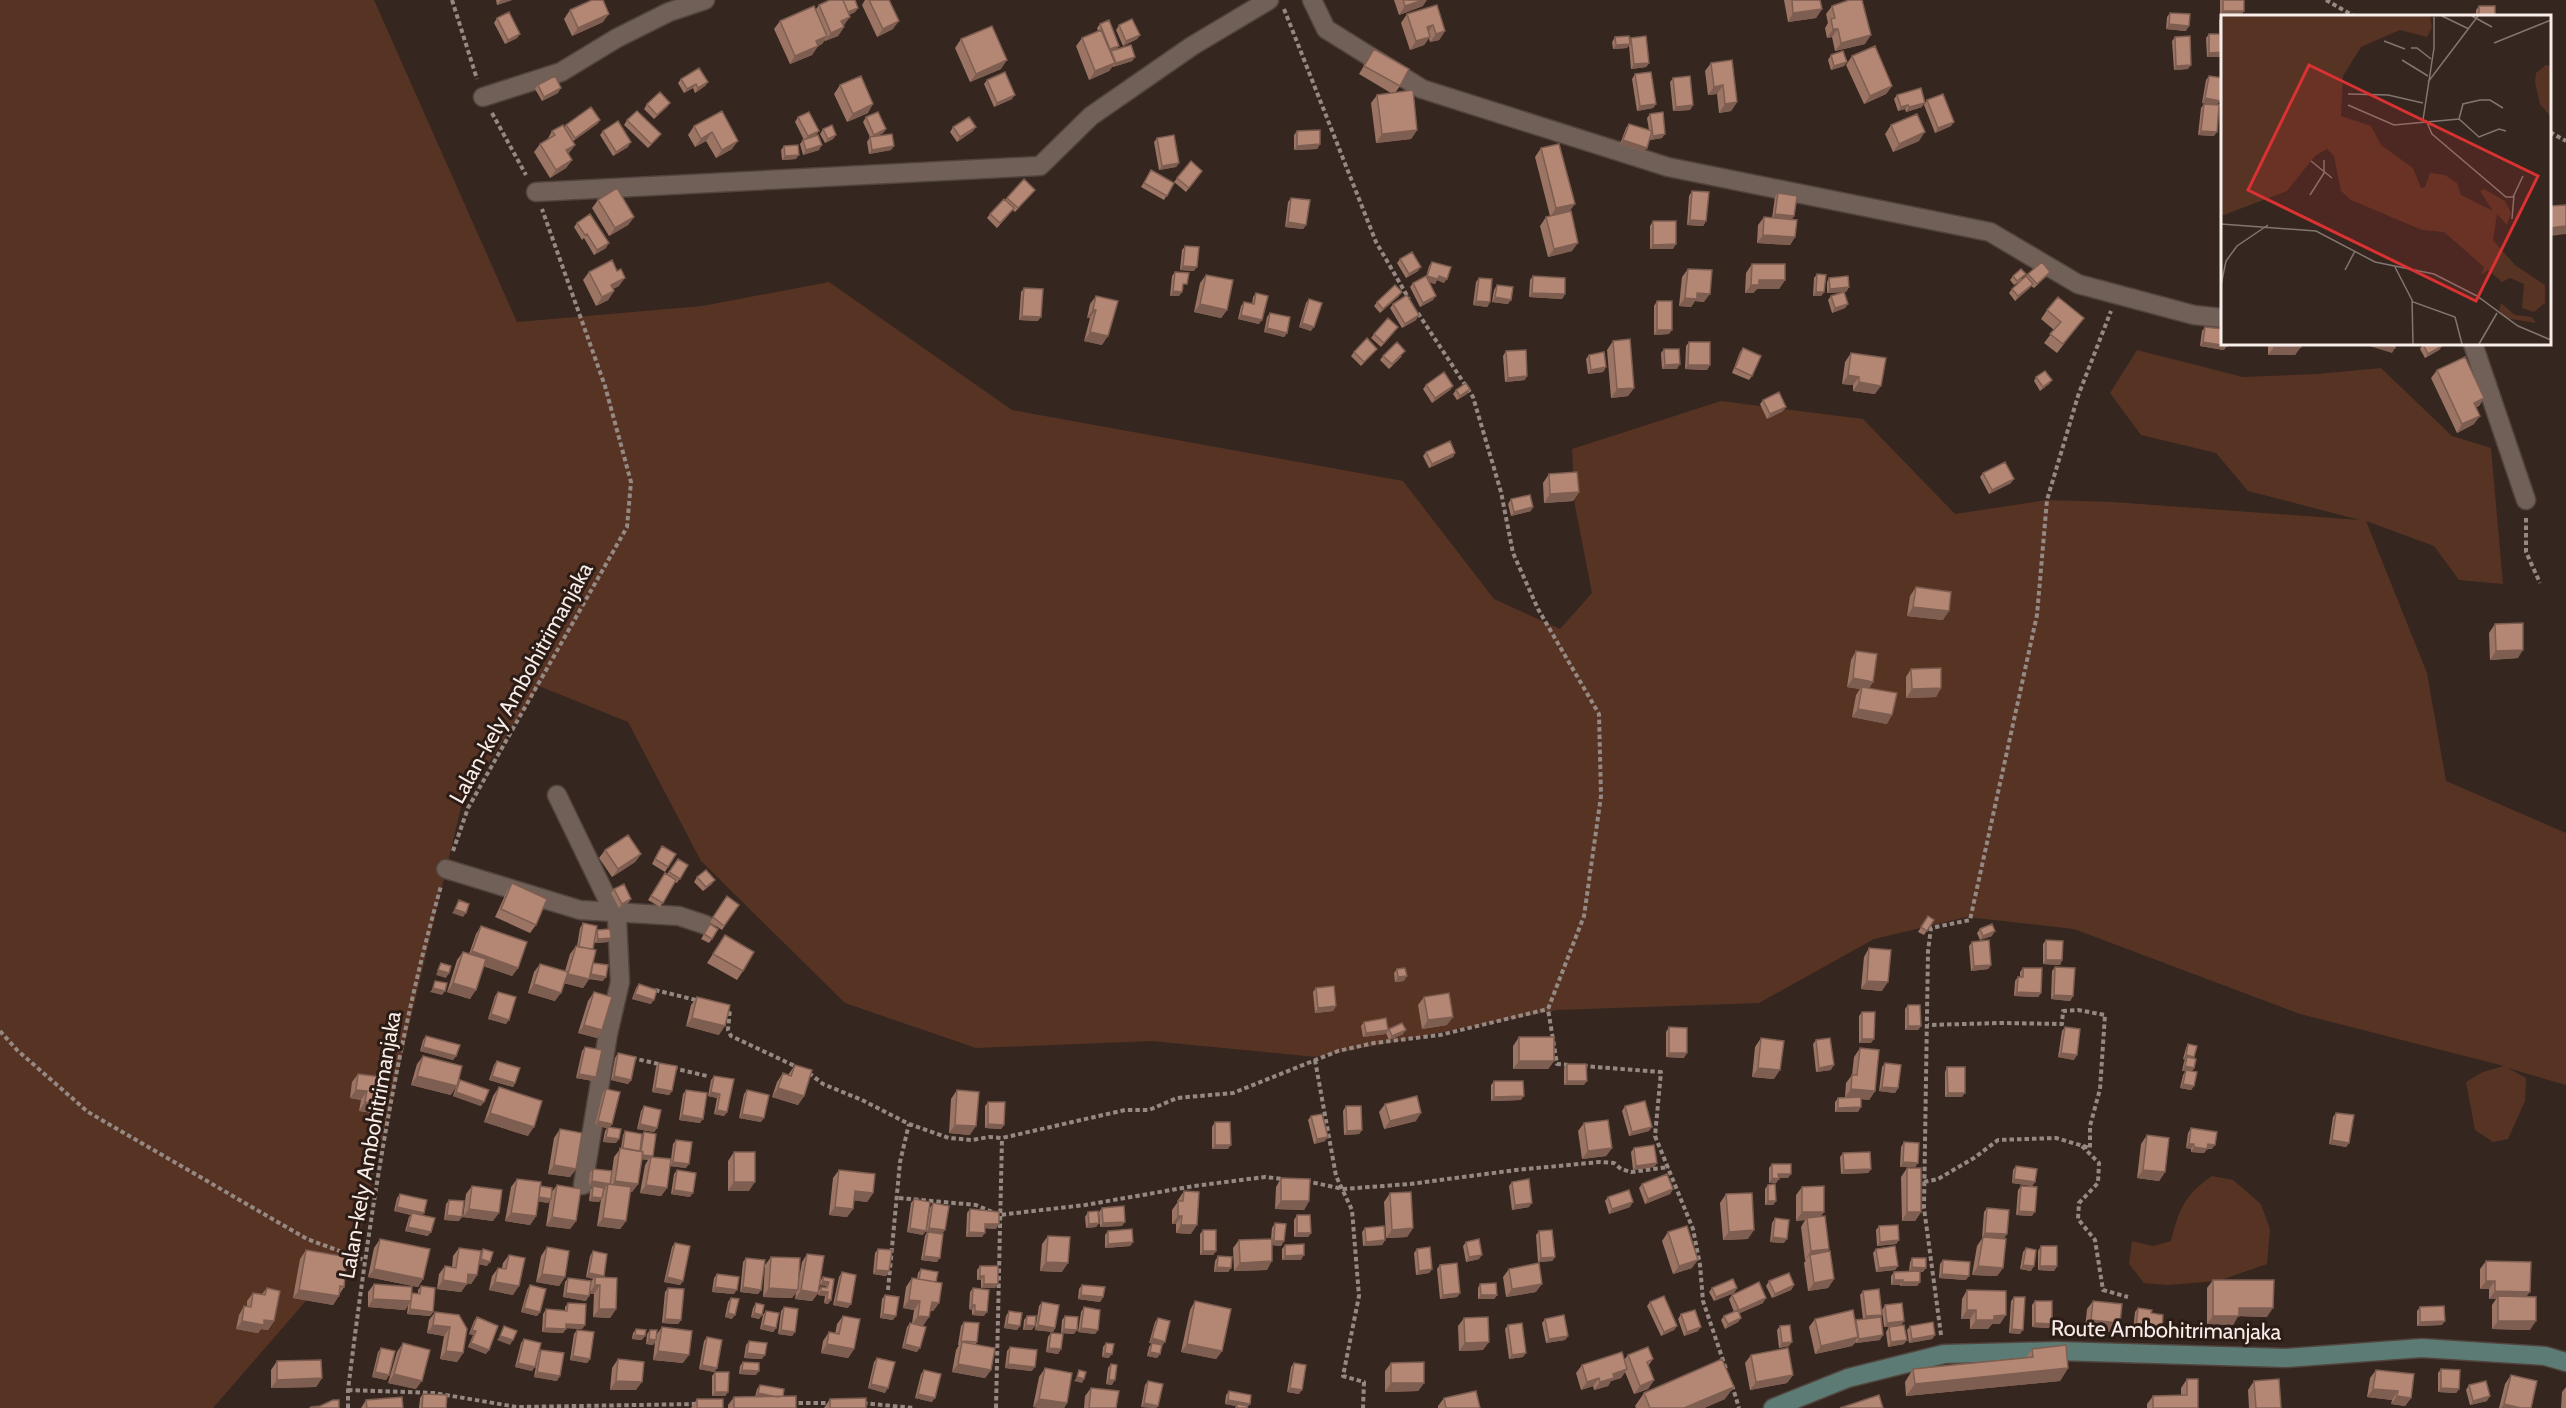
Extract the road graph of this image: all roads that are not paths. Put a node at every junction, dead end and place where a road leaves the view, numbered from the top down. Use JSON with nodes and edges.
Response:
{"nodes":[{"id":1,"x":705,"y":0,"type":"edge"},
{"id":2,"x":1269,"y":0,"type":"edge"},
{"id":3,"x":1312,"y":0,"type":"edge"},
{"id":4,"x":483,"y":97,"type":"road end"},
{"id":5,"x":536,"y":192,"type":"road end"},
{"id":6,"x":2221,"y":318,"type":"edge"},
{"id":7,"x":2473,"y":345,"type":"edge"},
{"id":8,"x":2526,"y":500,"type":"road end"},
{"id":9,"x":557,"y":795,"type":"dead end"},
{"id":10,"x":446,"y":869,"type":"road end"},
{"id":11,"x":614,"y":912,"type":"junction"},
{"id":12,"x":706,"y":925,"type":"edge"},
{"id":13,"x":583,"y":1185,"type":"dead end"},
{"id":14,"x":2566,"y":1362,"type":"edge"},
{"id":15,"x":1773,"y":1408,"type":"edge"}],
"edges":[{"from":1,"to":4,"type":"street"},
{"from":2,"to":5,"type":"street"},
{"from":3,"to":6,"type":"street"},
{"from":7,"to":8,"type":"street"},
{"from":9,"to":11,"type":"street"},
{"from":10,"to":11,"type":"street"},
{"from":11,"to":12,"type":"street"},
{"from":11,"to":13,"type":"street"},
{"from":14,"to":15,"type":"street","name":"Route Ambohitrimanjaka"}]}
